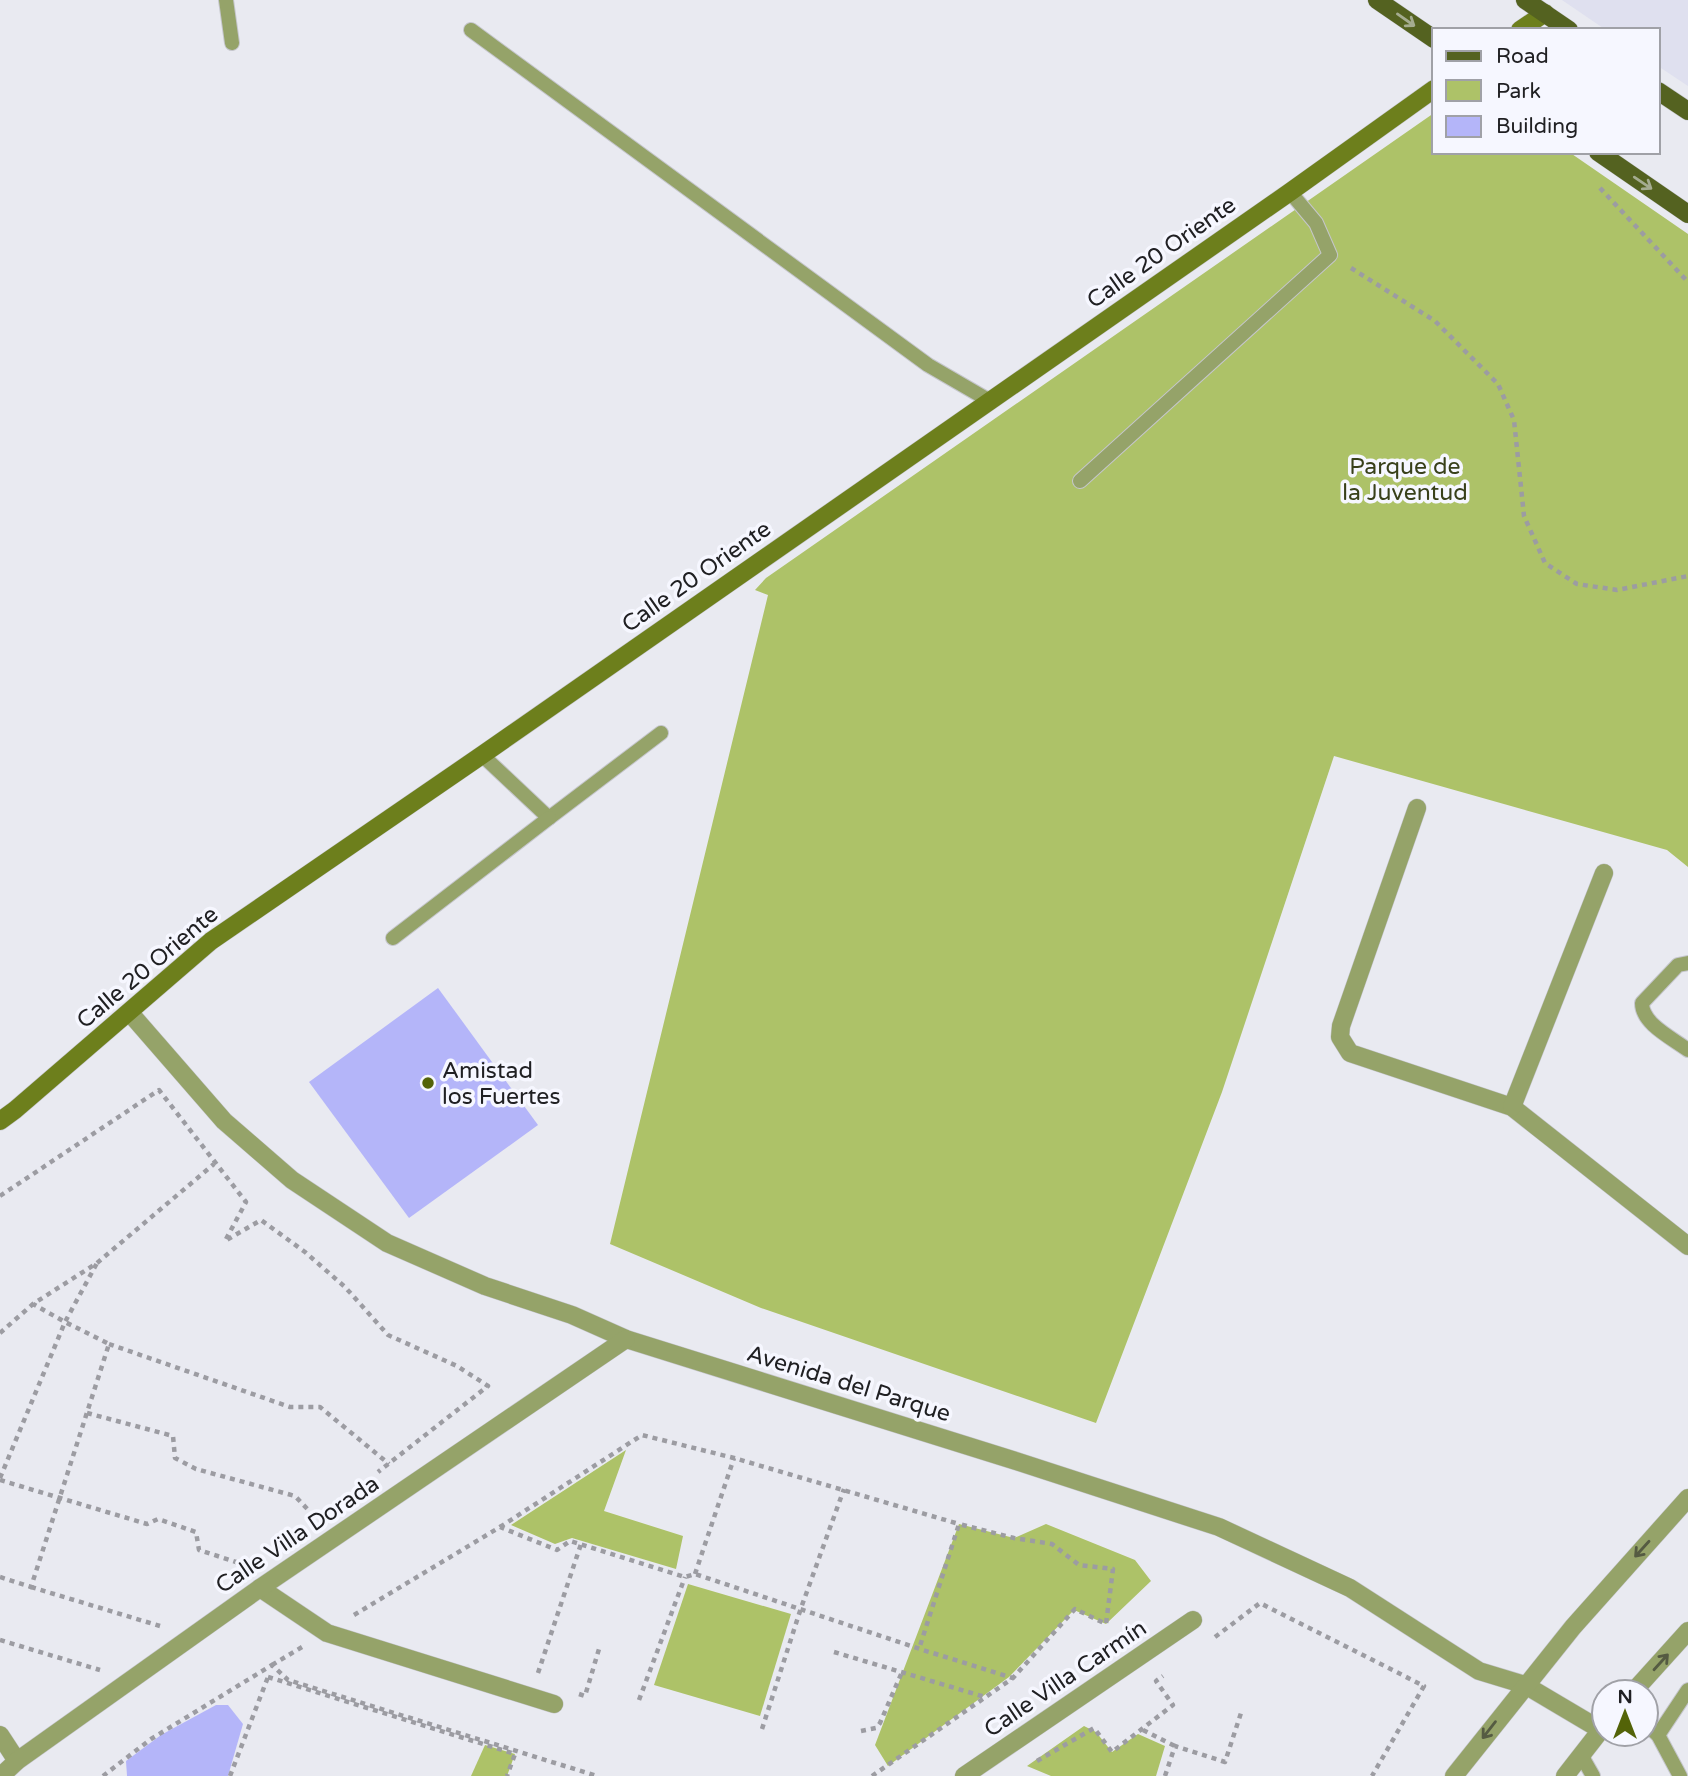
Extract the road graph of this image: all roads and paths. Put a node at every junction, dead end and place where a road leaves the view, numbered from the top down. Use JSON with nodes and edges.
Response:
{"nodes":[{"id":1,"x":226,"y":0,"type":"edge"},
{"id":2,"x":1377,"y":0,"type":"edge"},
{"id":3,"x":1525,"y":0,"type":"edge"},
{"id":4,"x":1545,"y":13,"type":"junction"},
{"id":5,"x":1523,"y":28,"type":"edge"},
{"id":6,"x":1566,"y":28,"type":"edge"},
{"id":7,"x":471,"y":30,"type":"dead end"},
{"id":8,"x":1432,"y":38,"type":"edge"},
{"id":9,"x":232,"y":43,"type":"dead end"},
{"id":10,"x":1432,"y":90,"type":"edge"},
{"id":11,"x":1660,"y":91,"type":"edge"},
{"id":12,"x":1688,"y":111,"type":"edge"},
{"id":13,"x":1599,"y":154,"type":"edge"},
{"id":14,"x":1600,"y":154,"type":"edge"},
{"id":15,"x":1290,"y":192,"type":"junction"},
{"id":16,"x":1688,"y":214,"type":"edge"},
{"id":17,"x":1330,"y":255,"type":"junction"},
{"id":18,"x":1688,"y":282,"type":"edge"},
{"id":19,"x":990,"y":401,"type":"junction"},
{"id":20,"x":1080,"y":481,"type":"dead end"},
{"id":21,"x":1688,"y":576,"type":"edge"},
{"id":22,"x":661,"y":733,"type":"dead end"},
{"id":23,"x":482,"y":755,"type":"junction"},
{"id":24,"x":1417,"y":808,"type":"dead end"},
{"id":25,"x":549,"y":818,"type":"junction"},
{"id":26,"x":1604,"y":873,"type":"dead end"},
{"id":27,"x":393,"y":938,"type":"dead end"},
{"id":28,"x":1688,"y":963,"type":"edge"},
{"id":29,"x":130,"y":1013,"type":"junction"},
{"id":30,"x":1688,"y":1050,"type":"edge"},
{"id":31,"x":1512,"y":1107,"type":"junction"},
{"id":32,"x":0,"y":1121,"type":"edge"},
{"id":33,"x":214,"y":1164,"type":"junction"},
{"id":34,"x":0,"y":1196,"type":"edge"},
{"id":35,"x":1688,"y":1246,"type":"edge"},
{"id":36,"x":97,"y":1263,"type":"junction"},
{"id":37,"x":33,"y":1304,"type":"junction"},
{"id":38,"x":65,"y":1322,"type":"junction"},
{"id":39,"x":1,"y":1334,"type":"edge"},
{"id":40,"x":626,"y":1339,"type":"junction"},
{"id":41,"x":109,"y":1344,"type":"junction"},
{"id":42,"x":87,"y":1413,"type":"junction"},
{"id":43,"x":734,"y":1458,"type":"junction"},
{"id":44,"x":389,"y":1464,"type":"junction"},
{"id":45,"x":370,"y":1478,"type":"dead end"},
{"id":46,"x":0,"y":1479,"type":"edge"},
{"id":47,"x":844,"y":1489,"type":"junction"},
{"id":48,"x":1688,"y":1498,"type":"edge"},
{"id":49,"x":59,"y":1499,"type":"junction"},
{"id":50,"x":325,"y":1512,"type":"dead end"},
{"id":51,"x":316,"y":1519,"type":"junction"},
{"id":52,"x":959,"y":1524,"type":"junction"},
{"id":53,"x":306,"y":1527,"type":"dead end"},
{"id":54,"x":500,"y":1527,"type":"junction"},
{"id":55,"x":581,"y":1544,"type":"junction"},
{"id":56,"x":244,"y":1572,"type":"dead end"},
{"id":57,"x":695,"y":1574,"type":"junction"},
{"id":58,"x":0,"y":1577,"type":"edge"},
{"id":59,"x":685,"y":1577,"type":"junction"},
{"id":60,"x":31,"y":1587,"type":"junction"},
{"id":61,"x":260,"y":1588,"type":"junction"},
{"id":62,"x":801,"y":1608,"type":"junction"},
{"id":63,"x":1193,"y":1620,"type":"dead end"},
{"id":64,"x":1688,"y":1631,"type":"edge"},
{"id":65,"x":327,"y":1633,"type":"junction"},
{"id":66,"x":157,"y":1636,"type":"dead end"},
{"id":67,"x":0,"y":1640,"type":"edge"},
{"id":68,"x":1208,"y":1642,"type":"dead end"},
{"id":69,"x":919,"y":1649,"type":"junction"},
{"id":70,"x":834,"y":1652,"type":"dead end"},
{"id":71,"x":272,"y":1665,"type":"junction"},
{"id":72,"x":902,"y":1671,"type":"junction"},
{"id":73,"x":107,"y":1673,"type":"dead end"},
{"id":74,"x":1166,"y":1674,"type":"dead end"},
{"id":75,"x":268,"y":1677,"type":"junction"},
{"id":76,"x":1013,"y":1678,"type":"junction"},
{"id":77,"x":1646,"y":1678,"type":"edge"},
{"id":78,"x":296,"y":1681,"type":"junction"},
{"id":79,"x":535,"y":1681,"type":"dead end"},
{"id":80,"x":1524,"y":1685,"type":"junction"},
{"id":81,"x":1688,"y":1690,"type":"edge"},
{"id":82,"x":985,"y":1697,"type":"junction"},
{"id":83,"x":639,"y":1700,"type":"dead end"},
{"id":84,"x":554,"y":1704,"type":"dead end"},
{"id":85,"x":1241,"y":1713,"type":"dead end"},
{"id":86,"x":1590,"y":1721,"type":"edge"},
{"id":87,"x":762,"y":1729,"type":"dead end"},
{"id":88,"x":1143,"y":1730,"type":"junction"},
{"id":89,"x":861,"y":1731,"type":"dead end"},
{"id":90,"x":1660,"y":1732,"type":"edge"},
{"id":91,"x":0,"y":1735,"type":"edge"},
{"id":92,"x":1660,"y":1739,"type":"edge"},
{"id":93,"x":1590,"y":1743,"type":"edge"},
{"id":94,"x":1175,"y":1746,"type":"junction"},
{"id":95,"x":1064,"y":1747,"type":"dead end"},
{"id":96,"x":1581,"y":1755,"type":"junction"},
{"id":97,"x":17,"y":1761,"type":"junction"},
{"id":98,"x":1,"y":1776,"type":"edge"},
{"id":99,"x":103,"y":1776,"type":"edge"},
{"id":100,"x":230,"y":1776,"type":"edge"},
{"id":101,"x":508,"y":1776,"type":"edge"},
{"id":102,"x":597,"y":1776,"type":"edge"},
{"id":103,"x":872,"y":1776,"type":"edge"},
{"id":104,"x":964,"y":1776,"type":"edge"},
{"id":105,"x":1165,"y":1776,"type":"edge"},
{"id":106,"x":1372,"y":1776,"type":"edge"},
{"id":107,"x":1454,"y":1776,"type":"edge"},
{"id":108,"x":1564,"y":1776,"type":"edge"},
{"id":109,"x":1593,"y":1776,"type":"edge"},
{"id":110,"x":1680,"y":1776,"type":"edge"}],
"edges":[{"from":1,"to":9,"type":"lane"},
{"from":2,"to":8,"type":"main road","one_way":true},
{"from":3,"to":4,"type":"main road"},
{"from":4,"to":5,"type":"main road"},
{"from":4,"to":6,"type":"main road"},
{"from":7,"to":19,"type":"lane"},
{"from":10,"to":15,"type":"main road","name":"Calle 20 Oriente"},
{"from":11,"to":12,"type":"main road"},
{"from":13,"to":18,"type":"path"},
{"from":14,"to":16,"type":"main road","one_way":true},
{"from":15,"to":17,"type":"lane"},
{"from":15,"to":19,"type":"main road","name":"Calle 20 Oriente"},
{"from":17,"to":20,"type":"lane"},
{"from":17,"to":21,"type":"path"},
{"from":19,"to":23,"type":"main road","name":"Calle 20 Oriente"},
{"from":22,"to":25,"type":"lane"},
{"from":23,"to":25,"type":"lane"},
{"from":23,"to":29,"type":"main road","name":"Calle 20 Oriente"},
{"from":24,"to":31,"type":"street"},
{"from":25,"to":27,"type":"lane"},
{"from":26,"to":31,"type":"street"},
{"from":28,"to":30,"type":"lane"},
{"from":29,"to":32,"type":"main road","name":"Calle 20 Oriente"},
{"from":29,"to":40,"type":"street","name":"Avenida del Parque"},
{"from":31,"to":35,"type":"street"},
{"from":33,"to":34,"type":"path"},
{"from":33,"to":36,"type":"path"},
{"from":33,"to":44,"type":"path"},
{"from":36,"to":37,"type":"path"},
{"from":36,"to":38,"type":"path"},
{"from":37,"to":38,"type":"path"},
{"from":37,"to":39,"type":"path"},
{"from":38,"to":41,"type":"path"},
{"from":38,"to":46,"type":"path"},
{"from":40,"to":61,"type":"street","name":"Calle Villa Dorada"},
{"from":40,"to":80,"type":"street","name":"Avenida del Parque"},
{"from":41,"to":42,"type":"path"},
{"from":41,"to":44,"type":"path"},
{"from":42,"to":49,"type":"path"},
{"from":42,"to":51,"type":"path"},
{"from":43,"to":47,"type":"path"},
{"from":43,"to":54,"type":"path"},
{"from":43,"to":57,"type":"path"},
{"from":44,"to":45,"type":"path"},
{"from":46,"to":49,"type":"path"},
{"from":47,"to":52,"type":"path"},
{"from":47,"to":62,"type":"path"},
{"from":48,"to":80,"type":"street","one_way":true},
{"from":49,"to":56,"type":"path"},
{"from":49,"to":60,"type":"path"},
{"from":50,"to":51,"type":"path"},
{"from":51,"to":53,"type":"path"},
{"from":52,"to":69,"type":"path"},
{"from":52,"to":76,"type":"path"},
{"from":54,"to":55,"type":"path"},
{"from":54,"to":65,"type":"path"},
{"from":55,"to":59,"type":"path"},
{"from":55,"to":79,"type":"path"},
{"from":57,"to":59,"type":"path"},
{"from":57,"to":62,"type":"path"},
{"from":58,"to":60,"type":"path"},
{"from":59,"to":83,"type":"path"},
{"from":60,"to":66,"type":"path"},
{"from":61,"to":65,"type":"street"},
{"from":61,"to":97,"type":"street","name":"Calle Villa Dorada"},
{"from":62,"to":69,"type":"path"},
{"from":62,"to":87,"type":"path"},
{"from":63,"to":104,"type":"street","name":"Calle Villa Carmín"},
{"from":77,"to":64,"type":"street","one_way":true},
{"from":65,"to":71,"type":"path"},
{"from":65,"to":84,"type":"street"},
{"from":67,"to":73,"type":"path"},
{"from":68,"to":106,"type":"path"},
{"from":69,"to":76,"type":"path"},
{"from":70,"to":72,"type":"path"},
{"from":71,"to":78,"type":"path"},
{"from":71,"to":99,"type":"path"},
{"from":72,"to":82,"type":"path"},
{"from":72,"to":89,"type":"path"},
{"from":74,"to":88,"type":"path"},
{"from":75,"to":78,"type":"path"},
{"from":75,"to":100,"type":"path"},
{"from":75,"to":101,"type":"path"},
{"from":76,"to":82,"type":"path"},
{"from":78,"to":102,"type":"path"},
{"from":80,"to":86,"type":"street","name":"Avenida del Parque"},
{"from":80,"to":107,"type":"street","one_way":true},
{"from":81,"to":90,"type":"lane"},
{"from":82,"to":103,"type":"path"},
{"from":85,"to":94,"type":"path"},
{"from":88,"to":94,"type":"path"},
{"from":88,"to":95,"type":"path"},
{"from":91,"to":97,"type":"street"},
{"from":92,"to":110,"type":"lane"},
{"from":93,"to":96,"type":"street"},
{"from":94,"to":105,"type":"path"},
{"from":96,"to":108,"type":"street"},
{"from":96,"to":109,"type":"lane"},
{"from":97,"to":98,"type":"street","name":"Calle Villa Dorada"}]}
